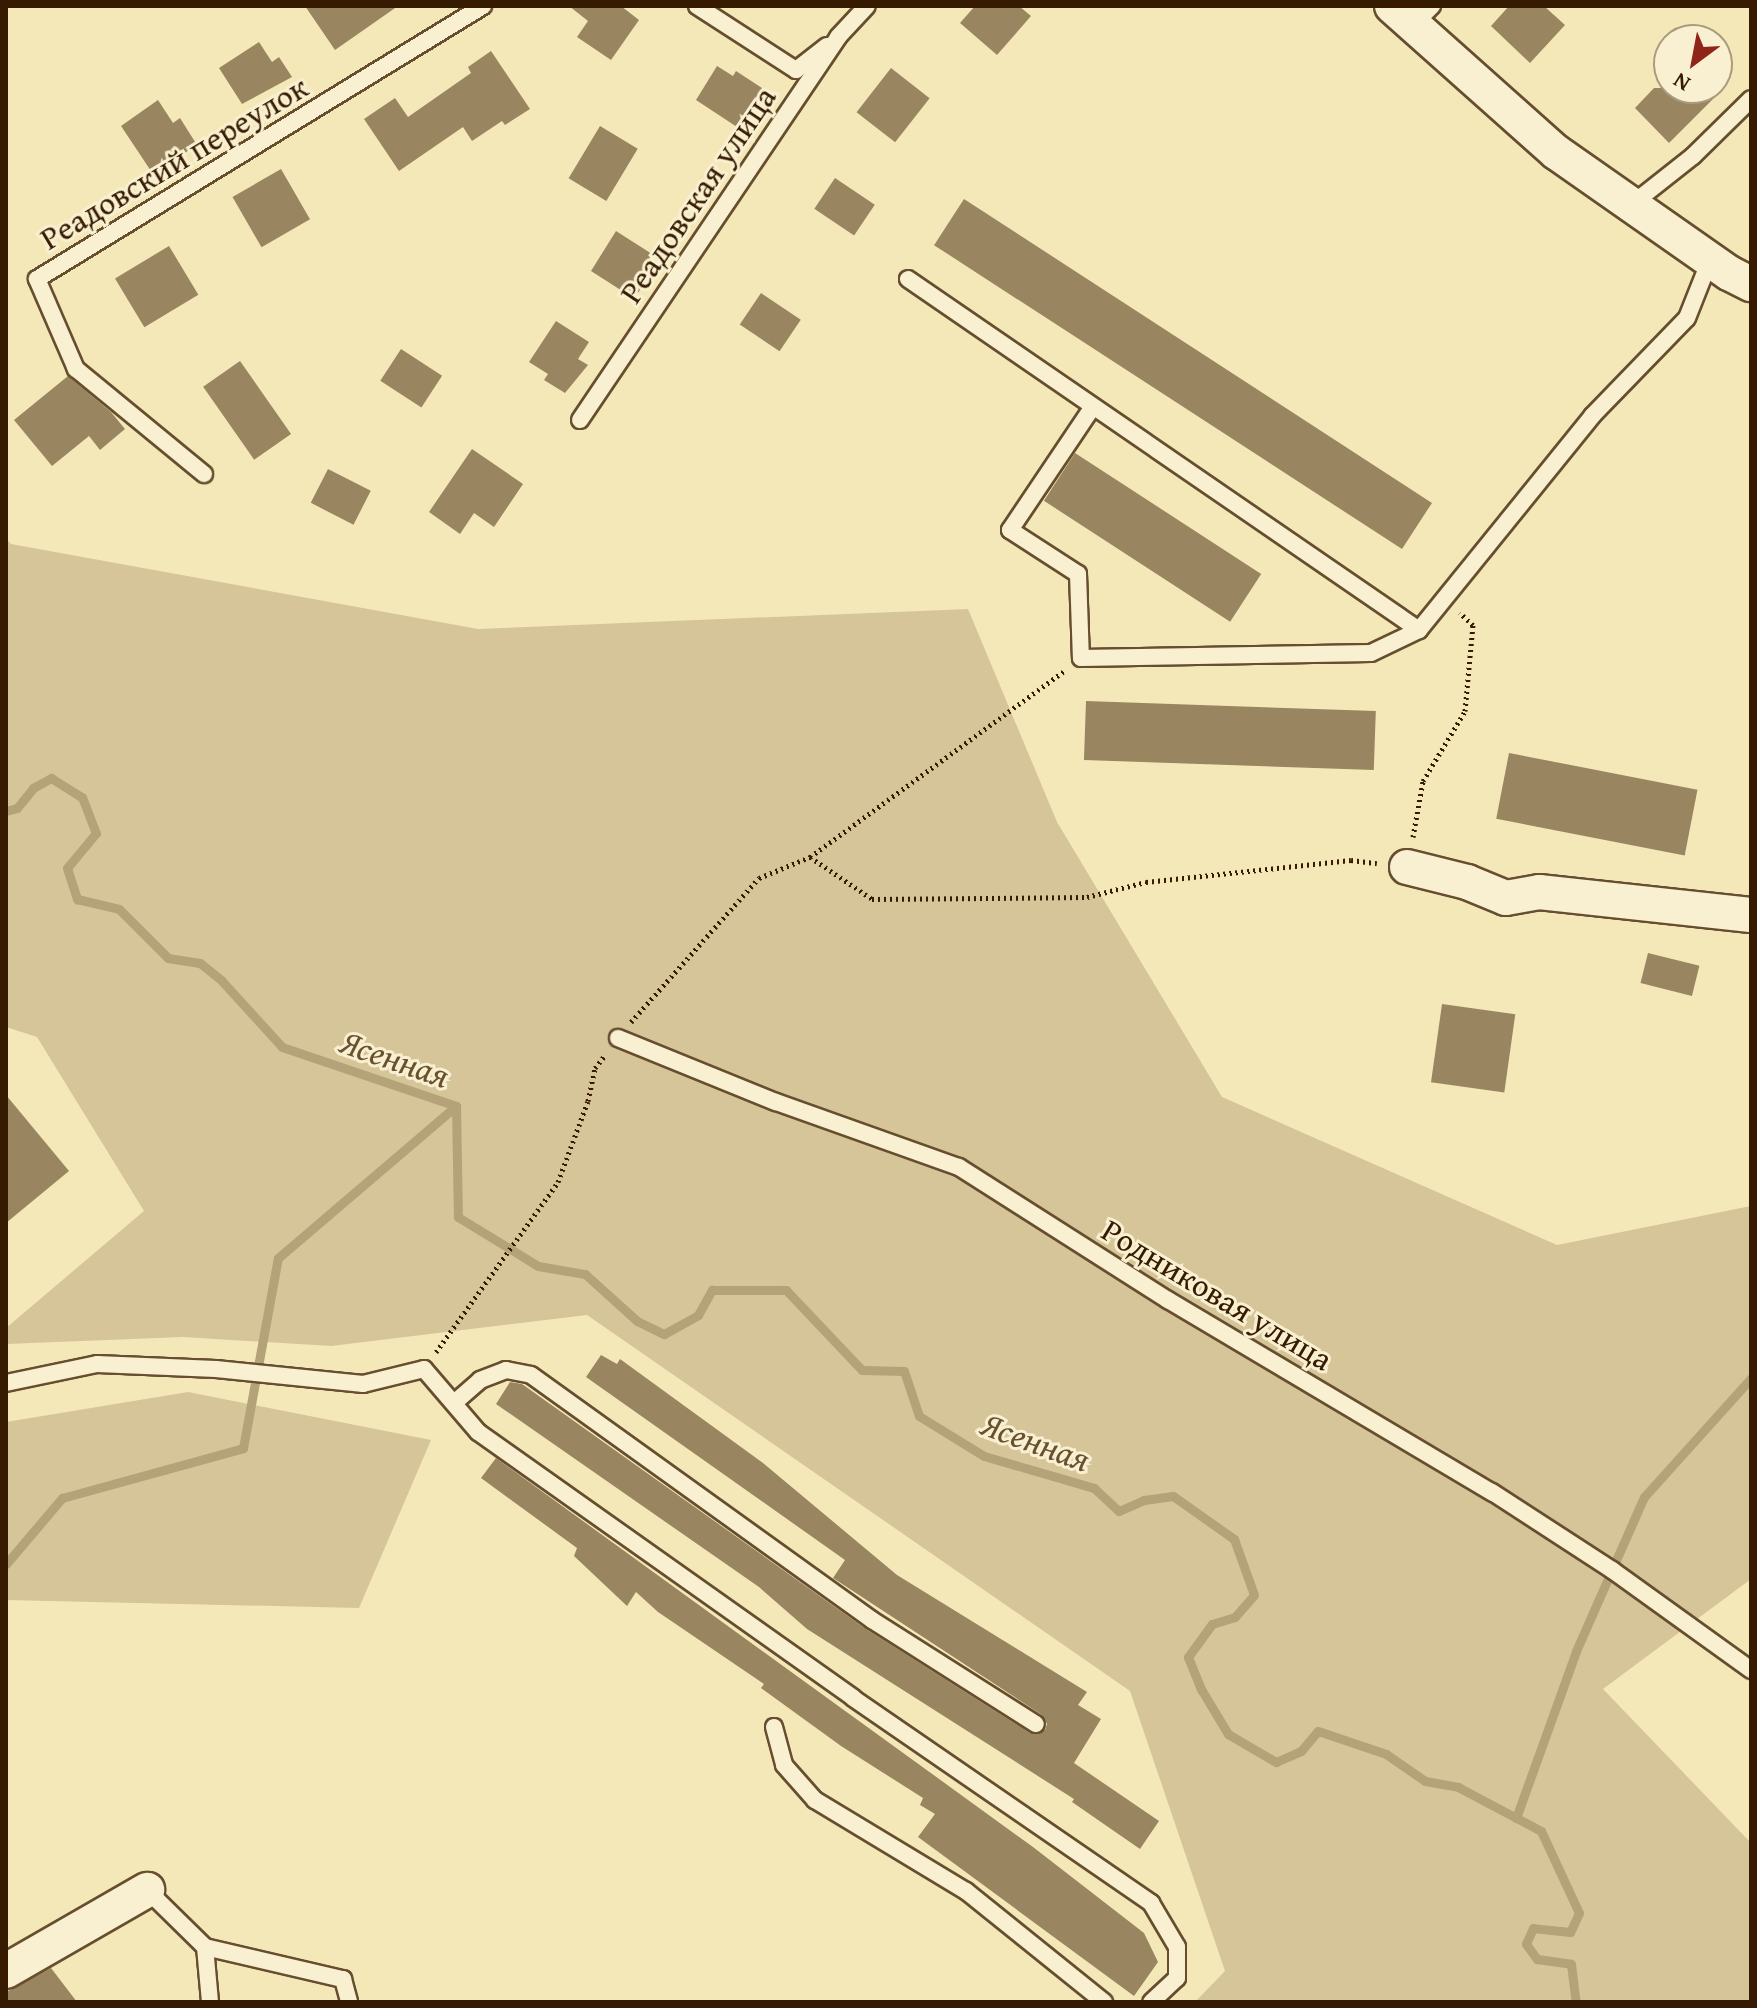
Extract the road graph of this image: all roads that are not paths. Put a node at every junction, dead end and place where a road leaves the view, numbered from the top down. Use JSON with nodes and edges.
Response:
{"nodes":[{"id":1,"x":483,"y":6,"type":"edge"},
{"id":2,"x":697,"y":6,"type":"edge"},
{"id":3,"x":867,"y":6,"type":"edge"},
{"id":4,"x":1412,"y":12,"type":"edge"},
{"id":5,"x":838,"y":37,"type":"junction"},
{"id":6,"x":1751,"y":99,"type":"edge"},
{"id":7,"x":1631,"y":205,"type":"junction"},
{"id":8,"x":1710,"y":260,"type":"junction"},
{"id":9,"x":908,"y":279,"type":"dead end"},
{"id":10,"x":1751,"y":284,"type":"edge"},
{"id":11,"x":1092,"y":408,"type":"junction"},
{"id":12,"x":580,"y":420,"type":"dead end"},
{"id":13,"x":204,"y":474,"type":"dead end"},
{"id":14,"x":1419,"y":630,"type":"junction"},
{"id":15,"x":1407,"y":867,"type":"road end"},
{"id":16,"x":1751,"y":915,"type":"edge"},
{"id":17,"x":618,"y":1038,"type":"road end"},
{"id":18,"x":6,"y":1383,"type":"edge"},
{"id":19,"x":454,"y":1403,"type":"junction"},
{"id":20,"x":1751,"y":1670,"type":"edge"},
{"id":21,"x":1036,"y":1724,"type":"dead end"},
{"id":22,"x":774,"y":1727,"type":"dead end"},
{"id":23,"x":147,"y":1890,"type":"joint"},
{"id":24,"x":205,"y":1947,"type":"junction"},
{"id":25,"x":6,"y":1971,"type":"edge"},
{"id":26,"x":210,"y":2002,"type":"edge"},
{"id":27,"x":349,"y":2002,"type":"edge"},
{"id":28,"x":1104,"y":2002,"type":"edge"},
{"id":29,"x":1151,"y":2002,"type":"edge"}],
"edges":[{"from":1,"to":13,"type":"lane","name":"Реадовский переулок"},
{"from":2,"to":5,"type":"lane"},
{"from":3,"to":5,"type":"lane","name":"Реадовская улица"},
{"from":4,"to":7,"type":"street"},
{"from":5,"to":12,"type":"lane","name":"Реадовская улица"},
{"from":6,"to":7,"type":"lane"},
{"from":7,"to":8,"type":"street"},
{"from":8,"to":10,"type":"street"},
{"from":8,"to":14,"type":"lane"},
{"from":9,"to":11,"type":"lane"},
{"from":11,"to":14,"type":"lane"},
{"from":11,"to":14,"type":"lane"},
{"from":15,"to":16,"type":"street"},
{"from":17,"to":20,"type":"lane","name":"Родниковая улица"},
{"from":18,"to":19,"type":"lane"},
{"from":19,"to":21,"type":"lane"},
{"from":19,"to":29,"type":"lane"},
{"from":22,"to":28,"type":"lane"},
{"from":23,"to":24,"type":"lane"},
{"from":23,"to":25,"type":"street"},
{"from":24,"to":26,"type":"lane"},
{"from":24,"to":27,"type":"lane"}]}
